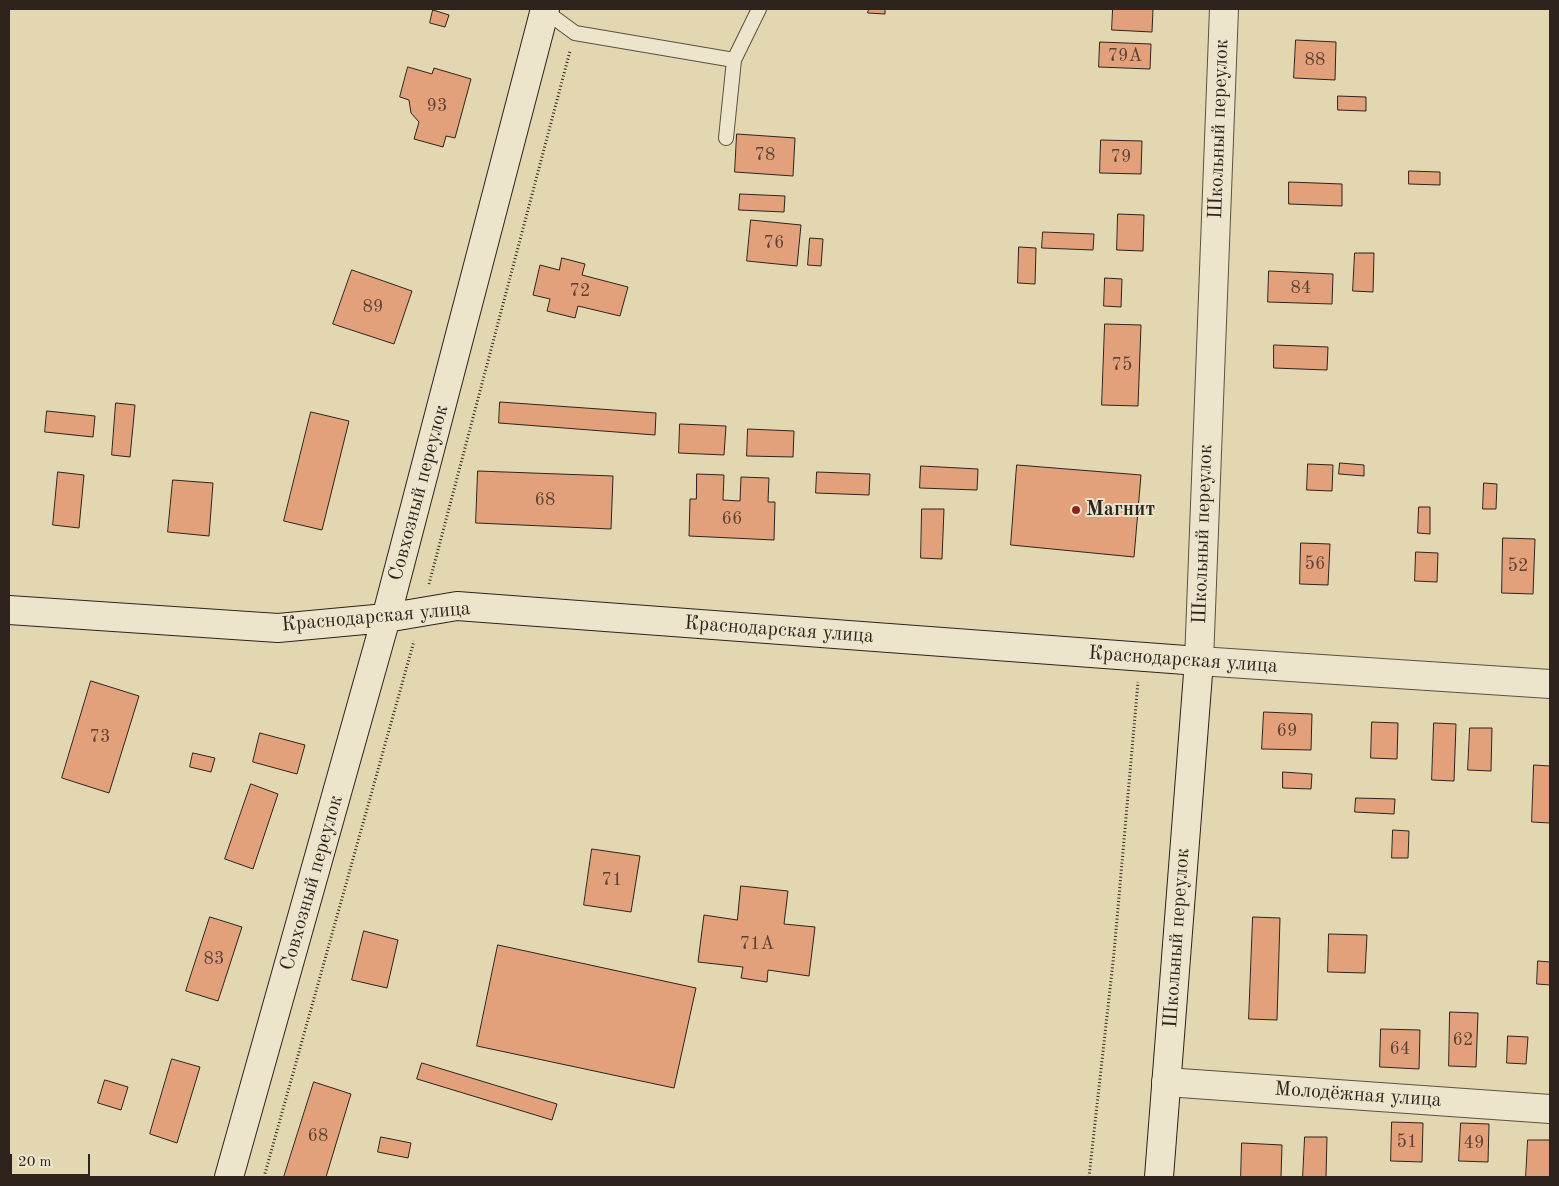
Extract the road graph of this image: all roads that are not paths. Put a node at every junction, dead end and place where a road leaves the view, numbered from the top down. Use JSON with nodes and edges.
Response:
{"nodes":[{"id":1,"x":544,"y":9,"type":"edge"},
{"id":2,"x":759,"y":9,"type":"edge"},
{"id":3,"x":1224,"y":9,"type":"edge"},
{"id":4,"x":734,"y":60,"type":"junction"},
{"id":5,"x":726,"y":138,"type":"dead end"},
{"id":6,"x":9,"y":610,"type":"edge"},
{"id":7,"x":386,"y":618,"type":"junction"},
{"id":8,"x":1199,"y":661,"type":"junction"},
{"id":9,"x":1550,"y":684,"type":"edge"},
{"id":10,"x":1166,"y":1082,"type":"junction"},
{"id":11,"x":1550,"y":1109,"type":"edge"},
{"id":12,"x":229,"y":1177,"type":"edge"},
{"id":13,"x":1159,"y":1177,"type":"edge"}],
"edges":[{"from":1,"to":4,"type":"lane"},
{"from":1,"to":7,"type":"street","name":"Совхозный переулок"},
{"from":2,"to":4,"type":"lane"},
{"from":3,"to":8,"type":"street","name":"Школьный переулок"},
{"from":4,"to":5,"type":"lane"},
{"from":6,"to":7,"type":"street","name":"Краснодарская улица"},
{"from":7,"to":8,"type":"street","name":"Краснодарская улица"},
{"from":7,"to":12,"type":"street","name":"Совхозный переулок"},
{"from":8,"to":9,"type":"street","name":"Краснодарская улица"},
{"from":8,"to":10,"type":"street","name":"Школьный переулок"},
{"from":10,"to":11,"type":"street","name":"Молодёжная улица"},
{"from":10,"to":13,"type":"street","name":"Школьный переулок"}]}
